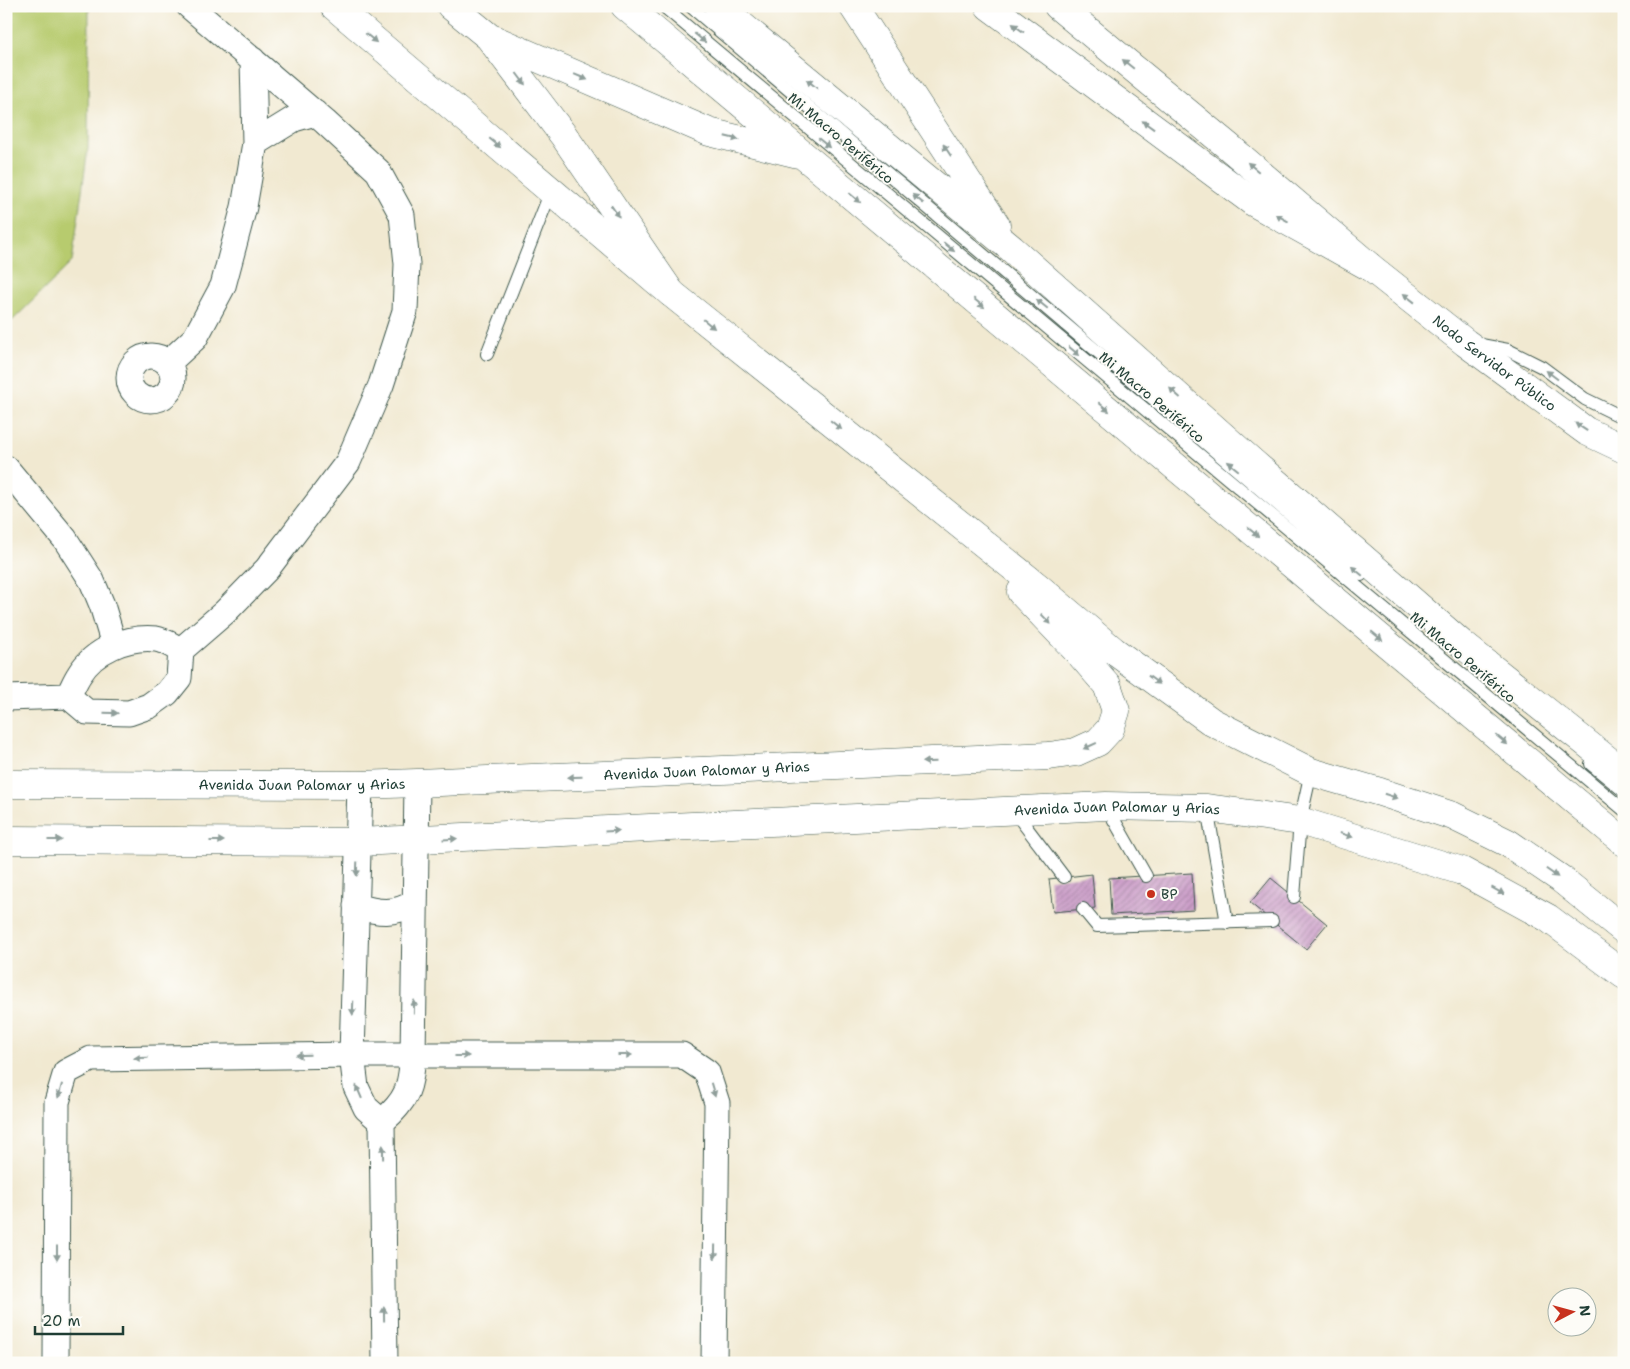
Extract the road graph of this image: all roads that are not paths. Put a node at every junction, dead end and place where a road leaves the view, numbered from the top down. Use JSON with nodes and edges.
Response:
{"nodes":[{"id":1,"x":189,"y":6,"type":"edge"},
{"id":2,"x":334,"y":6,"type":"edge"},
{"id":3,"x":451,"y":6,"type":"edge"},
{"id":4,"x":626,"y":6,"type":"edge"},
{"id":5,"x":663,"y":6,"type":"edge"},
{"id":6,"x":690,"y":6,"type":"edge"},
{"id":7,"x":718,"y":6,"type":"edge"},
{"id":8,"x":853,"y":6,"type":"edge"},
{"id":9,"x":988,"y":6,"type":"edge"},
{"id":10,"x":1058,"y":6,"type":"edge"},
{"id":11,"x":488,"y":37,"type":"junction"},
{"id":12,"x":253,"y":60,"type":"junction"},
{"id":13,"x":315,"y":113,"type":"junction"},
{"id":14,"x":254,"y":143,"type":"junction"},
{"id":15,"x":804,"y":156,"type":"junction"},
{"id":16,"x":551,"y":191,"type":"junction"},
{"id":17,"x":1012,"y":249,"type":"junction"},
{"id":18,"x":1370,"y":267,"type":"junction"},
{"id":19,"x":672,"y":293,"type":"junction"},
{"id":20,"x":1466,"y":342,"type":"junction"},
{"id":21,"x":487,"y":354,"type":"dead end"},
{"id":22,"x":168,"y":363,"type":"dead end"},
{"id":23,"x":1624,"y":418,"type":"edge"},
{"id":24,"x":6,"y":449,"type":"edge"},
{"id":25,"x":1624,"y":449,"type":"edge"},
{"id":26,"x":6,"y":455,"type":"edge"},
{"id":27,"x":6,"y":468,"type":"edge"},
{"id":28,"x":940,"y":508,"type":"junction"},
{"id":29,"x":114,"y":645,"type":"junction"},
{"id":30,"x":181,"y":650,"type":"junction"},
{"id":31,"x":68,"y":696,"type":"junction"},
{"id":32,"x":6,"y":698,"type":"edge"},
{"id":33,"x":1519,"y":705,"type":"dead end"},
{"id":34,"x":1579,"y":754,"type":"dead end"},
{"id":35,"x":1311,"y":772,"type":"junction"},
{"id":36,"x":1624,"y":773,"type":"edge"},
{"id":37,"x":6,"y":784,"type":"edge"},
{"id":38,"x":417,"y":784,"type":"junction"},
{"id":39,"x":360,"y":785,"type":"junction"},
{"id":40,"x":1624,"y":791,"type":"edge"},
{"id":41,"x":1106,"y":806,"type":"junction"},
{"id":42,"x":1207,"y":808,"type":"junction"},
{"id":43,"x":1624,"y":810,"type":"edge"},
{"id":44,"x":1014,"y":811,"type":"junction"},
{"id":45,"x":1300,"y":820,"type":"junction"},
{"id":46,"x":6,"y":840,"type":"edge"},
{"id":47,"x":416,"y":840,"type":"junction"},
{"id":48,"x":358,"y":842,"type":"junction"},
{"id":49,"x":1624,"y":842,"type":"edge"},
{"id":50,"x":1146,"y":876,"type":"dead end"},
{"id":51,"x":1064,"y":877,"type":"dead end"},
{"id":52,"x":1294,"y":897,"type":"dead end"},
{"id":53,"x":415,"y":902,"type":"junction"},
{"id":54,"x":356,"y":906,"type":"junction"},
{"id":55,"x":1083,"y":909,"type":"dead end"},
{"id":56,"x":1164,"y":912,"type":"dead end"},
{"id":57,"x":1272,"y":921,"type":"dead end"},
{"id":58,"x":1227,"y":923,"type":"junction"},
{"id":59,"x":1174,"y":924,"type":"junction"},
{"id":60,"x":1624,"y":930,"type":"edge"},
{"id":61,"x":1624,"y":975,"type":"edge"},
{"id":62,"x":352,"y":1054,"type":"junction"},
{"id":63,"x":413,"y":1056,"type":"junction"},
{"id":64,"x":382,"y":1122,"type":"junction"},
{"id":65,"x":56,"y":1363,"type":"edge"},
{"id":66,"x":385,"y":1363,"type":"edge"},
{"id":67,"x":714,"y":1363,"type":"edge"}],
"edges":[{"from":1,"to":12,"type":"street"},
{"from":2,"to":16,"type":"main road","one_way":true},
{"from":3,"to":11,"type":"main road"},
{"from":4,"to":15,"type":"main road"},
{"from":5,"to":43,"type":"lane","name":"Mi Macro Periférico","one_way":true},
{"from":33,"to":6,"type":"lane","name":"Mi Macro Periférico","one_way":true},
{"from":17,"to":7,"type":"main road","one_way":true},
{"from":17,"to":8,"type":"main road","one_way":true},
{"from":18,"to":9,"type":"main road","one_way":true},
{"from":18,"to":10,"type":"main road","one_way":true},
{"from":11,"to":15,"type":"main road","one_way":true},
{"from":11,"to":19,"type":"main road","one_way":true},
{"from":12,"to":13,"type":"street"},
{"from":12,"to":14,"type":"street"},
{"from":13,"to":14,"type":"street"},
{"from":13,"to":30,"type":"street"},
{"from":14,"to":22,"type":"street"},
{"from":15,"to":49,"type":"main road","one_way":true},
{"from":16,"to":19,"type":"main road"},
{"from":16,"to":21,"type":"lane"},
{"from":36,"to":17,"type":"main road","one_way":true},
{"from":20,"to":18,"type":"main road","name":"Nodo Servidor Público","one_way":true},
{"from":19,"to":28,"type":"main road","one_way":true},
{"from":23,"to":20,"type":"lane","one_way":true},
{"from":25,"to":20,"type":"main road","name":"Nodo Servidor Público","one_way":true},
{"from":24,"to":26,"type":"street"},
{"from":27,"to":29,"type":"street"},
{"from":28,"to":35,"type":"main road","one_way":true},
{"from":28,"to":38,"type":"main road","name":"Avenida Juan Palomar y Arias","one_way":true},
{"from":29,"to":30,"type":"street"},
{"from":29,"to":31,"type":"street"},
{"from":31,"to":30,"type":"street","one_way":true},
{"from":31,"to":32,"type":"street"},
{"from":34,"to":40,"type":"lane"},
{"from":35,"to":45,"type":"lane"},
{"from":35,"to":60,"type":"main road","one_way":true},
{"from":37,"to":39,"type":"main road","name":"Avenida Juan Palomar y Arias"},
{"from":38,"to":39,"type":"main road","name":"Avenida Juan Palomar y Arias"},
{"from":38,"to":47,"type":"street"},
{"from":39,"to":48,"type":"street"},
{"from":41,"to":42,"type":"main road","name":"Avenida Juan Palomar y Arias"},
{"from":41,"to":44,"type":"main road","name":"Avenida Juan Palomar y Arias"},
{"from":41,"to":50,"type":"lane"},
{"from":42,"to":45,"type":"main road","name":"Avenida Juan Palomar y Arias"},
{"from":42,"to":58,"type":"lane"},
{"from":47,"to":44,"type":"main road","name":"Avenida Juan Palomar y Arias","one_way":true},
{"from":44,"to":51,"type":"lane"},
{"from":45,"to":52,"type":"lane"},
{"from":45,"to":61,"type":"main road","name":"Avenida Juan Palomar y Arias","one_way":true},
{"from":46,"to":48,"type":"main road","name":"Avenida Juan Palomar y Arias","one_way":true},
{"from":47,"to":48,"type":"main road","name":"Avenida Juan Palomar y Arias"},
{"from":47,"to":53,"type":"street"},
{"from":48,"to":54,"type":"street","one_way":true},
{"from":53,"to":54,"type":"street"},
{"from":63,"to":53,"type":"street","one_way":true},
{"from":54,"to":62,"type":"street","one_way":true},
{"from":55,"to":59,"type":"lane"},
{"from":56,"to":59,"type":"lane"},
{"from":57,"to":58,"type":"lane"},
{"from":58,"to":59,"type":"lane"},
{"from":62,"to":63,"type":"street"},
{"from":64,"to":62,"type":"street","one_way":true},
{"from":62,"to":65,"type":"street","one_way":true},
{"from":63,"to":64,"type":"street"},
{"from":63,"to":67,"type":"street","one_way":true},
{"from":66,"to":64,"type":"street","one_way":true}]}
